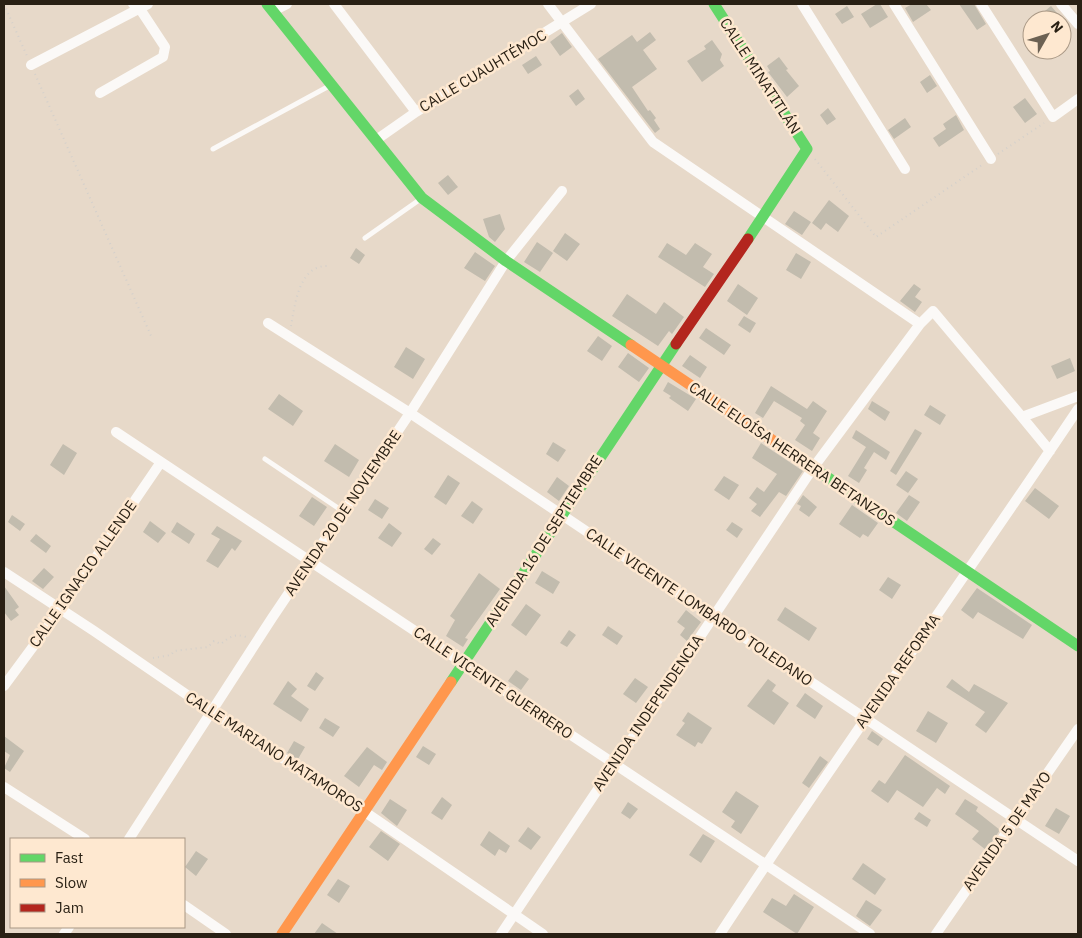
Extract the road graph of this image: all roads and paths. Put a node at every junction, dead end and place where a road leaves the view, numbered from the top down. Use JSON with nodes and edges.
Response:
{"nodes":[{"id":1,"x":4,"y":4,"type":"edge"},
{"id":2,"x":286,"y":4,"type":"edge"},
{"id":3,"x":334,"y":4,"type":"edge"},
{"id":4,"x":548,"y":4,"type":"edge"},
{"id":5,"x":591,"y":4,"type":"edge"},
{"id":6,"x":714,"y":4,"type":"edge"},
{"id":7,"x":802,"y":4,"type":"edge"},
{"id":8,"x":894,"y":4,"type":"edge"},
{"id":9,"x":981,"y":4,"type":"edge"},
{"id":10,"x":1061,"y":4,"type":"edge"},
{"id":11,"x":140,"y":6,"type":"edge"},
{"id":12,"x":270,"y":7,"type":"edge"},
{"id":13,"x":562,"y":23,"type":"junction"},
{"id":14,"x":1078,"y":24,"type":"edge"},
{"id":15,"x":31,"y":65,"type":"junction"},
{"id":16,"x":331,"y":85,"type":"junction"},
{"id":17,"x":100,"y":93,"type":"dead end"},
{"id":18,"x":1078,"y":99,"type":"edge"},
{"id":19,"x":416,"y":112,"type":"junction"},
{"id":20,"x":1053,"y":117,"type":"junction"},
{"id":21,"x":376,"y":140,"type":"junction"},
{"id":22,"x":213,"y":148,"type":"dead end"},
{"id":23,"x":807,"y":149,"type":"junction"},
{"id":24,"x":991,"y":158,"type":"junction"},
{"id":25,"x":905,"y":169,"type":"dead end"},
{"id":26,"x":562,"y":191,"type":"dead end"},
{"id":27,"x":422,"y":198,"type":"junction"},
{"id":28,"x":763,"y":218,"type":"junction"},
{"id":29,"x":365,"y":238,"type":"dead end"},
{"id":30,"x":506,"y":261,"type":"junction"},
{"id":31,"x":328,"y":266,"type":"dead end"},
{"id":32,"x":268,"y":323,"type":"dead end"},
{"id":33,"x":920,"y":324,"type":"junction"},
{"id":34,"x":289,"y":336,"type":"junction"},
{"id":35,"x":152,"y":338,"type":"dead end"},
{"id":36,"x":660,"y":366,"type":"junction"},
{"id":37,"x":1078,"y":396,"type":"edge"},
{"id":38,"x":1078,"y":409,"type":"edge"},
{"id":39,"x":410,"y":413,"type":"junction"},
{"id":40,"x":1022,"y":417,"type":"junction"},
{"id":41,"x":116,"y":432,"type":"dead end"},
{"id":42,"x":1050,"y":451,"type":"junction"},
{"id":43,"x":265,"y":459,"type":"dead end"},
{"id":44,"x":161,"y":462,"type":"junction"},
{"id":45,"x":813,"y":468,"type":"junction"},
{"id":46,"x":344,"y":512,"type":"junction"},
{"id":47,"x":561,"y":514,"type":"junction"},
{"id":48,"x":312,"y":561,"type":"junction"},
{"id":49,"x":4,"y":572,"type":"edge"},
{"id":50,"x":969,"y":572,"type":"junction"},
{"id":51,"x":60,"y":610,"type":"junction"},
{"id":52,"x":713,"y":615,"type":"junction"},
{"id":53,"x":258,"y":642,"type":"junction"},
{"id":54,"x":1078,"y":646,"type":"edge"},
{"id":55,"x":137,"y":660,"type":"junction"},
{"id":56,"x":464,"y":662,"type":"junction"},
{"id":57,"x":4,"y":686,"type":"edge"},
{"id":58,"x":212,"y":712,"type":"junction"},
{"id":59,"x":865,"y":717,"type":"junction"},
{"id":60,"x":1078,"y":729,"type":"edge"},
{"id":61,"x":614,"y":765,"type":"junction"},
{"id":62,"x":4,"y":787,"type":"edge"},
{"id":63,"x":366,"y":812,"type":"junction"},
{"id":64,"x":1014,"y":818,"type":"junction"},
{"id":65,"x":83,"y":838,"type":"edge"},
{"id":66,"x":130,"y":838,"type":"edge"},
{"id":67,"x":1078,"y":861,"type":"edge"},
{"id":68,"x":766,"y":865,"type":"junction"},
{"id":69,"x":185,"y":906,"type":"edge"},
{"id":70,"x":514,"y":915,"type":"junction"},
{"id":71,"x":226,"y":934,"type":"edge"},
{"id":72,"x":282,"y":934,"type":"edge"},
{"id":73,"x":501,"y":934,"type":"edge"},
{"id":74,"x":543,"y":934,"type":"edge"},
{"id":75,"x":720,"y":934,"type":"edge"},
{"id":76,"x":870,"y":934,"type":"edge"},
{"id":77,"x":936,"y":934,"type":"edge"}],
"edges":[{"from":1,"to":15,"type":"path"},
{"from":2,"to":12,"type":"street"},
{"from":3,"to":19,"type":"street"},
{"from":4,"to":13,"type":"street"},
{"from":5,"to":13,"type":"street","name":"CALLE CUAUHTÉMOC"},
{"from":6,"to":23,"type":"street","name":"CALLE MINATITLÁN"},
{"from":7,"to":25,"type":"street"},
{"from":8,"to":24,"type":"street"},
{"from":9,"to":20,"type":"street"},
{"from":10,"to":14,"type":"street"},
{"from":11,"to":15,"type":"street"},
{"from":11,"to":17,"type":"street"},
{"from":12,"to":16,"type":"street","name":"CALLE ELOÍSA HERRERA BETANZOS"},
{"from":13,"to":19,"type":"street","name":"CALLE CUAUHTÉMOC"},
{"from":13,"to":28,"type":"street"},
{"from":15,"to":35,"type":"path"},
{"from":16,"to":21,"type":"street","name":"CALLE ELOÍSA HERRERA BETANZOS"},
{"from":16,"to":22,"type":"lane"},
{"from":18,"to":20,"type":"street"},
{"from":19,"to":21,"type":"street","name":"CALLE CUAUHTÉMOC"},
{"from":20,"to":24,"type":"path"},
{"from":21,"to":27,"type":"street","name":"CALLE ELOÍSA HERRERA BETANZOS"},
{"from":23,"to":24,"type":"path"},
{"from":23,"to":28,"type":"street","name":"AVENIDA 16 DE SEPTIEMBRE"},
{"from":26,"to":30,"type":"street","name":"AVENIDA 20 DE NOVIEMBRE"},
{"from":27,"to":29,"type":"lane"},
{"from":27,"to":30,"type":"street","name":"CALLE ELOÍSA HERRERA BETANZOS"},
{"from":28,"to":33,"type":"street"},
{"from":28,"to":36,"type":"street","name":"AVENIDA 16 DE SEPTIEMBRE"},
{"from":30,"to":36,"type":"street","name":"CALLE ELOÍSA HERRERA BETANZOS"},
{"from":30,"to":39,"type":"street","name":"AVENIDA 20 DE NOVIEMBRE"},
{"from":31,"to":34,"type":"path"},
{"from":32,"to":34,"type":"street","name":"CALLE VICENTE LOMBARDO TOLEDANO"},
{"from":33,"to":40,"type":"street"},
{"from":33,"to":45,"type":"street","name":"AVENIDA INDEPENDENCIA"},
{"from":34,"to":39,"type":"street","name":"CALLE VICENTE LOMBARDO TOLEDANO"},
{"from":36,"to":45,"type":"street","name":"CALLE ELOÍSA HERRERA BETANZOS"},
{"from":36,"to":47,"type":"street","name":"AVENIDA 16 DE SEPTIEMBRE"},
{"from":37,"to":40,"type":"street"},
{"from":38,"to":42,"type":"street","name":"AVENIDA REFORMA"},
{"from":39,"to":46,"type":"street","name":"AVENIDA 20 DE NOVIEMBRE"},
{"from":39,"to":47,"type":"street","name":"CALLE VICENTE LOMBARDO TOLEDANO"},
{"from":40,"to":42,"type":"street"},
{"from":41,"to":44,"type":"street","name":"CALLE VICENTE GUERRERO"},
{"from":42,"to":50,"type":"street","name":"AVENIDA REFORMA"},
{"from":43,"to":46,"type":"lane"},
{"from":44,"to":48,"type":"street","name":"CALLE VICENTE GUERRERO"},
{"from":44,"to":51,"type":"street","name":"CALLE IGNACIO ALLENDE"},
{"from":45,"to":50,"type":"street","name":"CALLE ELOÍSA HERRERA BETANZOS"},
{"from":45,"to":52,"type":"street","name":"AVENIDA INDEPENDENCIA"},
{"from":46,"to":48,"type":"street","name":"AVENIDA 20 DE NOVIEMBRE"},
{"from":47,"to":52,"type":"street","name":"CALLE VICENTE LOMBARDO TOLEDANO"},
{"from":47,"to":56,"type":"street","name":"AVENIDA 16 DE SEPTIEMBRE"},
{"from":48,"to":53,"type":"street","name":"AVENIDA 20 DE NOVIEMBRE"},
{"from":48,"to":56,"type":"street","name":"CALLE VICENTE GUERRERO"},
{"from":49,"to":51,"type":"street","name":"CALLE MARIANO MATAMOROS"},
{"from":50,"to":54,"type":"street","name":"CALLE ELOÍSA HERRERA BETANZOS"},
{"from":50,"to":59,"type":"street","name":"AVENIDA REFORMA"},
{"from":51,"to":55,"type":"street","name":"CALLE MARIANO MATAMOROS"},
{"from":51,"to":57,"type":"street","name":"CALLE IGNACIO ALLENDE"},
{"from":52,"to":59,"type":"street","name":"CALLE VICENTE LOMBARDO TOLEDANO"},
{"from":52,"to":61,"type":"street","name":"AVENIDA INDEPENDENCIA"},
{"from":53,"to":55,"type":"path"},
{"from":53,"to":58,"type":"street","name":"AVENIDA 20 DE NOVIEMBRE"},
{"from":55,"to":58,"type":"street","name":"CALLE MARIANO MATAMOROS"},
{"from":56,"to":61,"type":"street","name":"CALLE VICENTE GUERRERO"},
{"from":56,"to":63,"type":"street","name":"AVENIDA 16 DE SEPTIEMBRE"},
{"from":58,"to":63,"type":"street","name":"CALLE MARIANO MATAMOROS"},
{"from":58,"to":66,"type":"street","name":"AVENIDA 20 DE NOVIEMBRE"},
{"from":59,"to":64,"type":"street","name":"CALLE VICENTE LOMBARDO TOLEDANO"},
{"from":59,"to":68,"type":"street","name":"AVENIDA REFORMA"},
{"from":60,"to":64,"type":"street","name":"AVENIDA 5 DE MAYO"},
{"from":61,"to":68,"type":"street","name":"CALLE VICENTE GUERRERO"},
{"from":61,"to":70,"type":"street","name":"AVENIDA INDEPENDENCIA"},
{"from":62,"to":65,"type":"street"},
{"from":63,"to":70,"type":"street","name":"CALLE MARIANO MATAMOROS"},
{"from":63,"to":72,"type":"street","name":"AVENIDA 16 DE SEPTIEMBRE"},
{"from":64,"to":67,"type":"street","name":"CALLE VICENTE LOMBARDO TOLEDANO"},
{"from":64,"to":77,"type":"street","name":"AVENIDA 5 DE MAYO"},
{"from":68,"to":75,"type":"street","name":"AVENIDA REFORMA"},
{"from":68,"to":76,"type":"street","name":"CALLE VICENTE GUERRERO"},
{"from":69,"to":71,"type":"street"},
{"from":70,"to":73,"type":"street","name":"AVENIDA INDEPENDENCIA"},
{"from":70,"to":74,"type":"street","name":"CALLE MARIANO MATAMOROS"}]}
